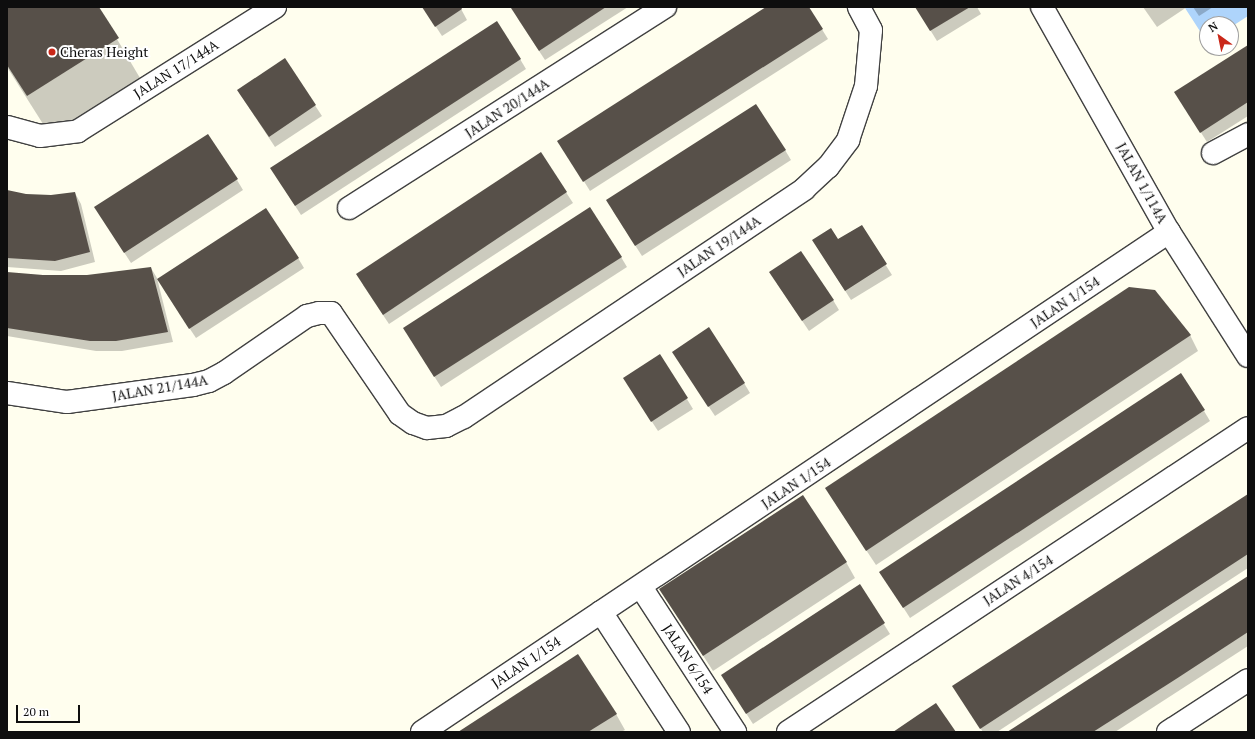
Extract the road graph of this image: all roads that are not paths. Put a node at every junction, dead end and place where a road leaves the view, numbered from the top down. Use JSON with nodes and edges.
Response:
{"nodes":[{"id":1,"x":275,"y":7,"type":"edge"},
{"id":2,"x":665,"y":7,"type":"edge"},
{"id":3,"x":859,"y":7,"type":"edge"},
{"id":4,"x":1042,"y":7,"type":"edge"},
{"id":5,"x":7,"y":127,"type":"edge"},
{"id":6,"x":1248,"y":134,"type":"edge"},
{"id":7,"x":1213,"y":153,"type":"dead end"},
{"id":8,"x":350,"y":208,"type":"dead end"},
{"id":9,"x":1169,"y":232,"type":"junction"},
{"id":10,"x":319,"y":313,"type":"joint"},
{"id":11,"x":1248,"y":356,"type":"edge"},
{"id":12,"x":7,"y":393,"type":"edge"},
{"id":13,"x":1248,"y":428,"type":"edge"},
{"id":14,"x":641,"y":587,"type":"junction"},
{"id":15,"x":601,"y":612,"type":"junction"},
{"id":16,"x":1248,"y":680,"type":"edge"},
{"id":17,"x":422,"y":732,"type":"edge"},
{"id":18,"x":679,"y":732,"type":"edge"},
{"id":19,"x":735,"y":732,"type":"edge"},
{"id":20,"x":788,"y":732,"type":"edge"},
{"id":21,"x":1168,"y":732,"type":"edge"}],
"edges":[{"from":1,"to":5,"type":"street","name":"JALAN 17/144A"},
{"from":2,"to":8,"type":"street","name":"JALAN 20/144A"},
{"from":3,"to":10,"type":"street","name":"JALAN 19/144A"},
{"from":4,"to":9,"type":"street","name":"JALAN 1/114A"},
{"from":6,"to":7,"type":"street"},
{"from":9,"to":11,"type":"street","name":"JALAN 1/114A"},
{"from":9,"to":14,"type":"street","name":"JALAN 1/154"},
{"from":10,"to":12,"type":"street","name":"JALAN 21/144A"},
{"from":13,"to":20,"type":"street","name":"JALAN 4/154"},
{"from":14,"to":15,"type":"street","name":"JALAN 1/154"},
{"from":14,"to":19,"type":"street","name":"JALAN 6/154"},
{"from":15,"to":17,"type":"street","name":"JALAN 1/154"},
{"from":15,"to":18,"type":"street"},
{"from":16,"to":21,"type":"street"}]}
